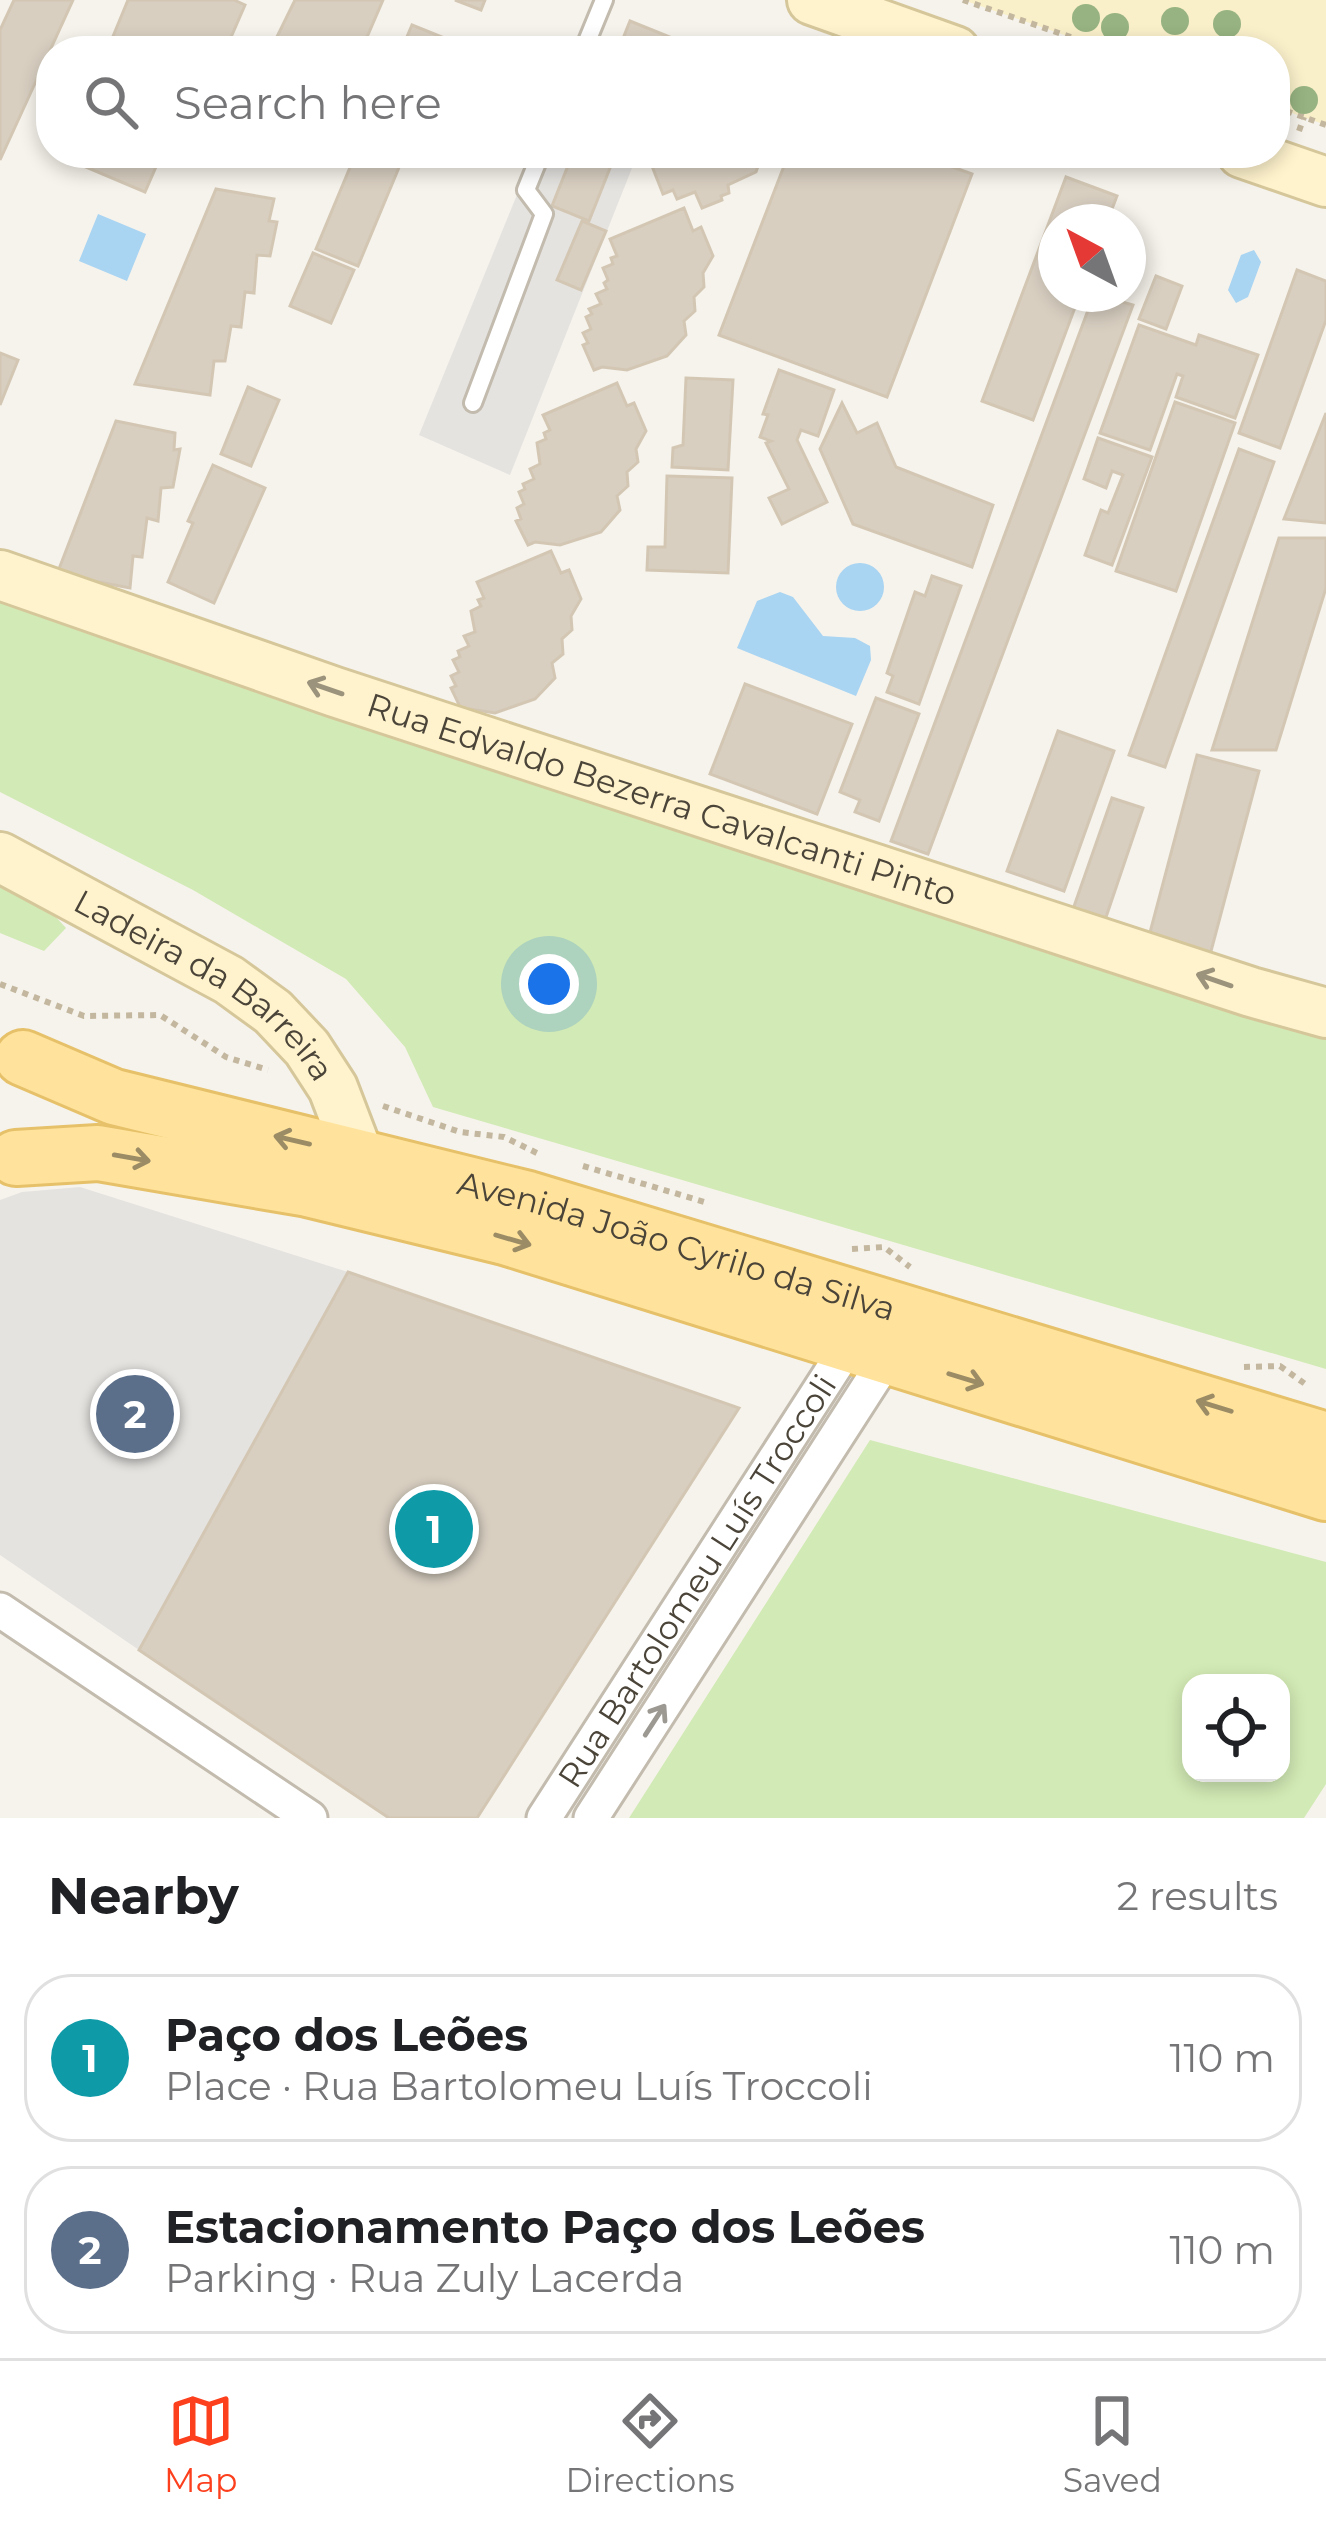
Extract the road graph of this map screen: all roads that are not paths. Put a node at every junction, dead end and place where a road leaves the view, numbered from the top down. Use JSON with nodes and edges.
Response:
{"nodes":[{"id":1,"x":604,"y":0,"type":"edge"},
{"id":2,"x":812,"y":0,"type":"edge"},
{"id":3,"x":589,"y":36,"type":"edge"},
{"id":4,"x":913,"y":36,"type":"edge"},
{"id":5,"x":536,"y":168,"type":"edge"},
{"id":6,"x":1285,"y":168,"type":"edge"},
{"id":7,"x":1326,"y":182,"type":"edge"},
{"id":8,"x":473,"y":403,"type":"dead end"},
{"id":9,"x":0,"y":575,"type":"edge"},
{"id":10,"x":0,"y":857,"type":"edge"},
{"id":11,"x":1326,"y":1013,"type":"edge"},
{"id":12,"x":12,"y":1051,"type":"edge"},
{"id":13,"x":359,"y":1156,"type":"junction"},
{"id":14,"x":8,"y":1162,"type":"edge"},
{"id":15,"x":870,"y":1349,"type":"junction"},
{"id":16,"x":1326,"y":1440,"type":"edge"},
{"id":17,"x":1326,"y":1493,"type":"edge"},
{"id":18,"x":0,"y":1610,"type":"edge"},
{"id":19,"x":310,"y":1818,"type":"edge"},
{"id":20,"x":544,"y":1818,"type":"edge"},
{"id":21,"x":591,"y":1818,"type":"edge"}],
"edges":[{"from":1,"to":3,"type":"lane"},
{"from":2,"to":4,"type":"main road"},
{"from":5,"to":8,"type":"lane"},
{"from":6,"to":7,"type":"main road"},
{"from":11,"to":9,"type":"main road","name":"Rua Edvaldo Bezerra Cavalcanti Pinto","one_way":true},
{"from":10,"to":13,"type":"main road","name":"Ladeira da Barreira"},
{"from":13,"to":12,"type":"main road","name":"Avenida João Cyrilo da Silva","one_way":true},
{"from":12,"to":14,"type":"main road"},
{"from":16,"to":13,"type":"main road","name":"Avenida João Cyrilo da Silva","one_way":true},
{"from":14,"to":15,"type":"main road","name":"Avenida João Cyrilo da Silva","one_way":true},
{"from":15,"to":17,"type":"main road","name":"Avenida João Cyrilo da Silva","one_way":true},
{"from":15,"to":20,"type":"street","name":"Rua Bartolomeu Luís Troccoli"},
{"from":21,"to":15,"type":"street","name":"Rua Bartolomeu Luís Troccoli","one_way":true},
{"from":18,"to":19,"type":"street"}]}
